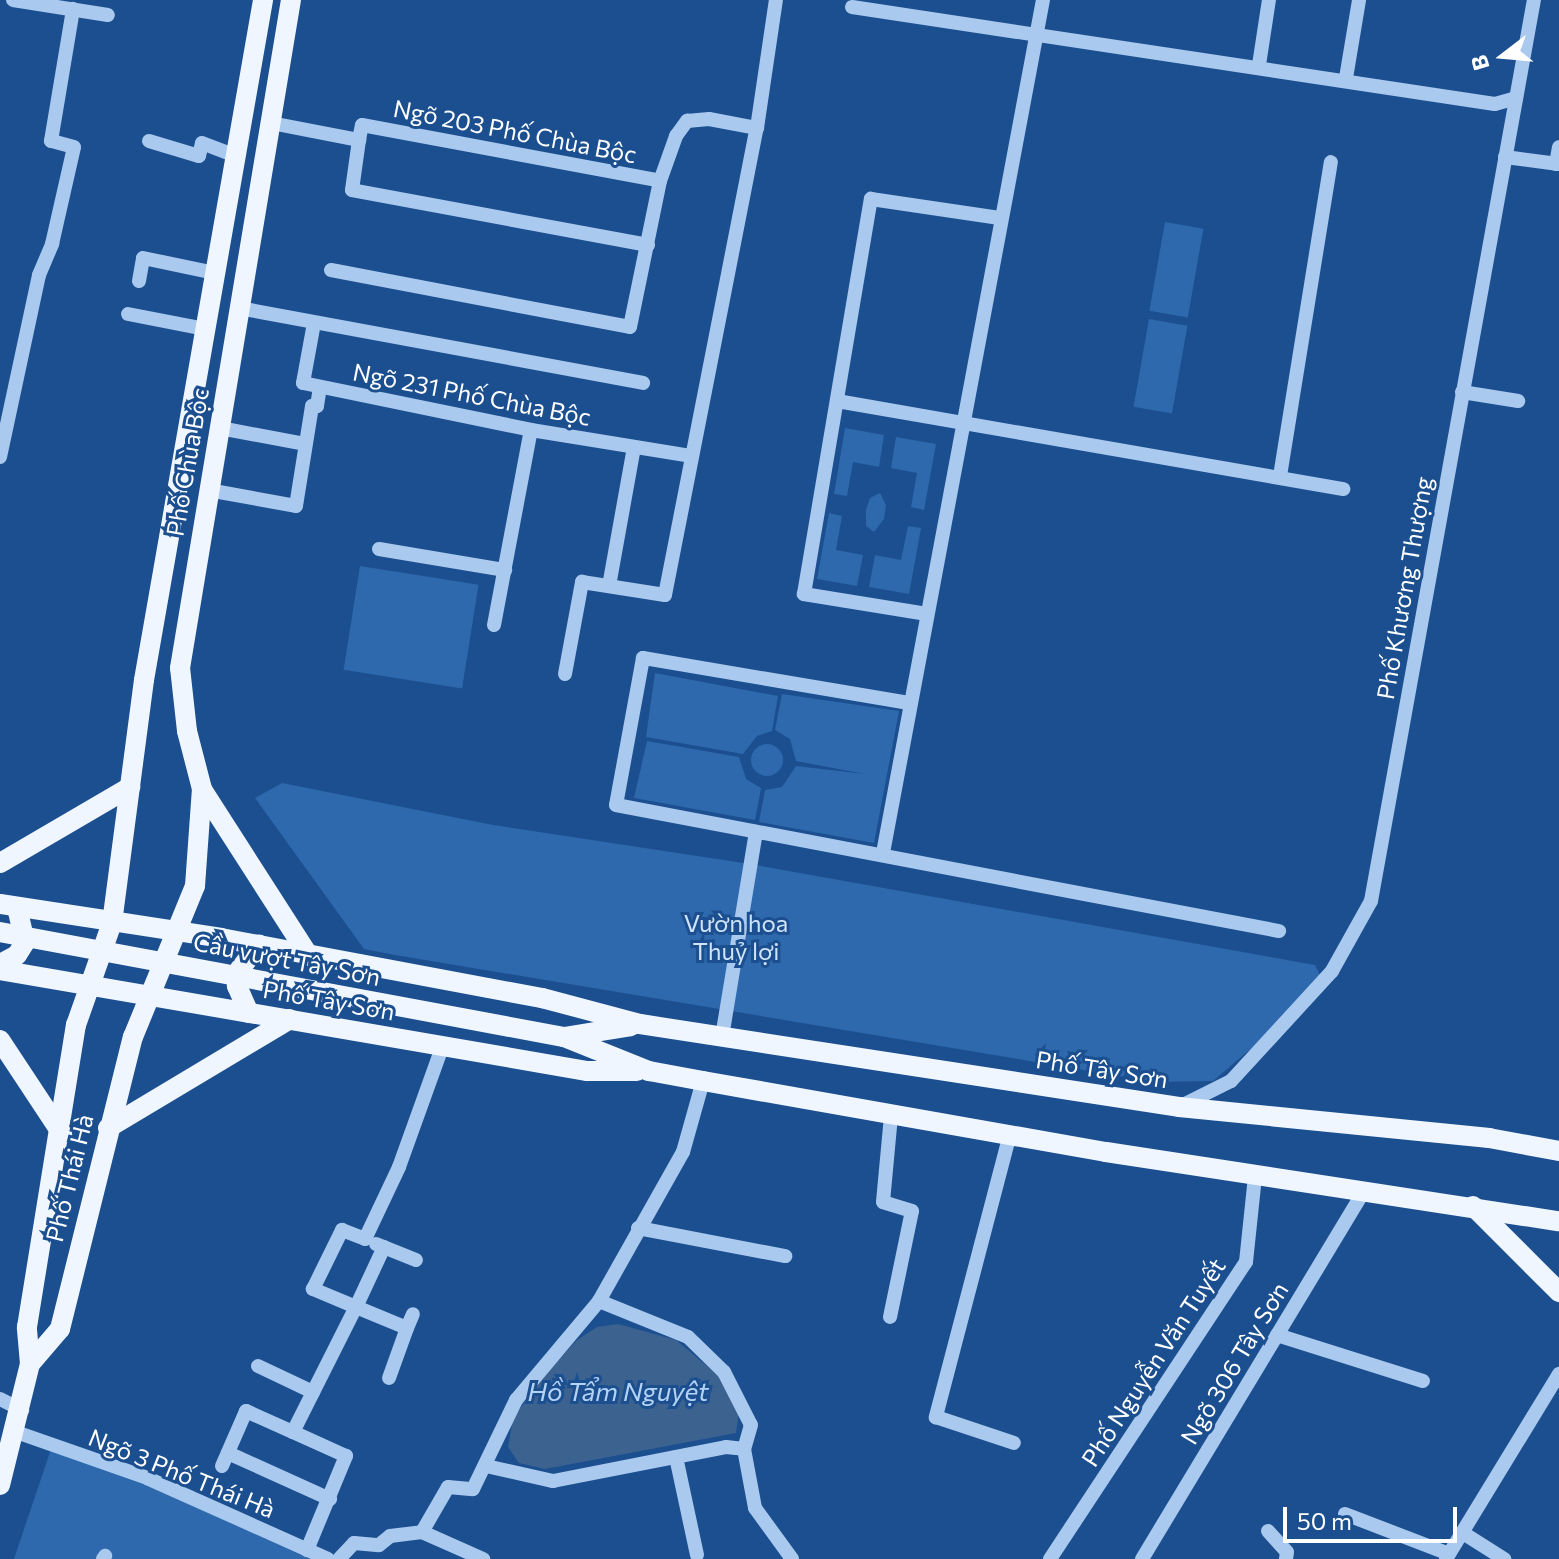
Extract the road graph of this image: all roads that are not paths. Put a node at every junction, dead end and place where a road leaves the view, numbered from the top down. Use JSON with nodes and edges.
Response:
{"nodes":[{"id":1,"x":13,"y":0,"type":"edge"},
{"id":2,"x":263,"y":0,"type":"edge"},
{"id":3,"x":291,"y":0,"type":"edge"},
{"id":4,"x":776,"y":0,"type":"edge"},
{"id":5,"x":1043,"y":0,"type":"edge"},
{"id":6,"x":1269,"y":0,"type":"edge"},
{"id":7,"x":1359,"y":0,"type":"edge"},
{"id":8,"x":1534,"y":0,"type":"edge"},
{"id":9,"x":852,"y":7,"type":"dead end"},
{"id":10,"x":73,"y":9,"type":"junction"},
{"id":11,"x":108,"y":15,"type":"dead end"},
{"id":12,"x":1034,"y":36,"type":"junction"},
{"id":13,"x":1259,"y":65,"type":"junction"},
{"id":14,"x":1346,"y":78,"type":"junction"},
{"id":15,"x":1516,"y":98,"type":"junction"},
{"id":16,"x":1495,"y":104,"type":"junction"},
{"id":17,"x":1513,"y":117,"type":"junction"},
{"id":18,"x":271,"y":123,"type":"junction"},
{"id":19,"x":757,"y":128,"type":"junction"},
{"id":20,"x":361,"y":133,"type":"junction"},
{"id":21,"x":149,"y":141,"type":"dead end"},
{"id":22,"x":1559,"y":147,"type":"edge"},
{"id":23,"x":236,"y":156,"type":"junction"},
{"id":24,"x":1505,"y":157,"type":"junction"},
{"id":25,"x":1331,"y":162,"type":"dead end"},
{"id":26,"x":1558,"y":164,"type":"edge"},
{"id":27,"x":660,"y":181,"type":"junction"},
{"id":28,"x":1000,"y":218,"type":"junction"},
{"id":29,"x":648,"y":245,"type":"junction"},
{"id":30,"x":331,"y":270,"type":"dead end"},
{"id":31,"x":215,"y":273,"type":"junction"},
{"id":32,"x":139,"y":281,"type":"dead end"},
{"id":33,"x":239,"y":308,"type":"junction"},
{"id":34,"x":128,"y":314,"type":"dead end"},
{"id":35,"x":314,"y":323,"type":"junction"},
{"id":36,"x":205,"y":329,"type":"junction"},
{"id":37,"x":643,"y":383,"type":"dead end"},
{"id":38,"x":320,"y":387,"type":"junction"},
{"id":39,"x":1462,"y":392,"type":"junction"},
{"id":40,"x":837,"y":401,"type":"junction"},
{"id":41,"x":1518,"y":401,"type":"dead end"},
{"id":42,"x":965,"y":421,"type":"junction"},
{"id":43,"x":220,"y":428,"type":"junction"},
{"id":44,"x":531,"y":430,"type":"junction"},
{"id":45,"x":305,"y":444,"type":"junction"},
{"id":46,"x":634,"y":447,"type":"junction"},
{"id":47,"x":692,"y":456,"type":"junction"},
{"id":48,"x":0,"y":457,"type":"edge"},
{"id":49,"x":1280,"y":476,"type":"junction"},
{"id":50,"x":1343,"y":489,"type":"dead end"},
{"id":51,"x":208,"y":490,"type":"junction"},
{"id":52,"x":379,"y":549,"type":"dead end"},
{"id":53,"x":505,"y":570,"type":"junction"},
{"id":54,"x":609,"y":586,"type":"junction"},
{"id":55,"x":927,"y":614,"type":"junction"},
{"id":56,"x":494,"y":625,"type":"dead end"},
{"id":57,"x":565,"y":674,"type":"dead end"},
{"id":58,"x":909,"y":703,"type":"junction"},
{"id":59,"x":130,"y":787,"type":"junction"},
{"id":60,"x":202,"y":789,"type":"junction"},
{"id":61,"x":756,"y":832,"type":"junction"},
{"id":62,"x":883,"y":853,"type":"junction"},
{"id":63,"x":0,"y":863,"type":"edge"},
{"id":64,"x":8,"y":905,"type":"edge"},
{"id":65,"x":112,"y":923,"type":"junction"},
{"id":66,"x":1279,"y":931,"type":"dead end"},
{"id":67,"x":0,"y":932,"type":"edge"},
{"id":68,"x":178,"y":932,"type":"junction"},
{"id":69,"x":259,"y":945,"type":"junction"},
{"id":70,"x":309,"y":956,"type":"junction"},
{"id":71,"x":0,"y":967,"type":"edge"},
{"id":72,"x":90,"y":986,"type":"junction"},
{"id":73,"x":148,"y":997,"type":"junction"},
{"id":74,"x":249,"y":1013,"type":"junction"},
{"id":75,"x":290,"y":1019,"type":"junction"},
{"id":76,"x":640,"y":1024,"type":"junction"},
{"id":77,"x":564,"y":1037,"type":"junction"},
{"id":78,"x":722,"y":1037,"type":"junction"},
{"id":79,"x":0,"y":1040,"type":"edge"},
{"id":80,"x":443,"y":1045,"type":"junction"},
{"id":81,"x":649,"y":1071,"type":"junction"},
{"id":82,"x":703,"y":1081,"type":"junction"},
{"id":83,"x":1179,"y":1107,"type":"junction"},
{"id":84,"x":891,"y":1115,"type":"junction"},
{"id":85,"x":108,"y":1128,"type":"junction"},
{"id":86,"x":62,"y":1134,"type":"junction"},
{"id":87,"x":1010,"y":1134,"type":"junction"},
{"id":88,"x":1559,"y":1151,"type":"edge"},
{"id":89,"x":1255,"y":1176,"type":"junction"},
{"id":90,"x":1365,"y":1190,"type":"junction"},
{"id":91,"x":1473,"y":1206,"type":"junction"},
{"id":92,"x":1559,"y":1221,"type":"edge"},
{"id":93,"x":638,"y":1228,"type":"junction"},
{"id":94,"x":365,"y":1239,"type":"junction"},
{"id":95,"x":384,"y":1247,"type":"junction"},
{"id":96,"x":785,"y":1256,"type":"dead end"},
{"id":97,"x":416,"y":1260,"type":"dead end"},
{"id":98,"x":1559,"y":1292,"type":"edge"},
{"id":99,"x":599,"y":1301,"type":"junction"},
{"id":100,"x":356,"y":1307,"type":"junction"},
{"id":101,"x":890,"y":1317,"type":"dead end"},
{"id":102,"x":1277,"y":1335,"type":"junction"},
{"id":103,"x":30,"y":1364,"type":"junction"},
{"id":104,"x":258,"y":1366,"type":"dead end"},
{"id":105,"x":1559,"y":1374,"type":"edge"},
{"id":106,"x":389,"y":1378,"type":"dead end"},
{"id":107,"x":1423,"y":1381,"type":"dead end"},
{"id":108,"x":313,"y":1392,"type":"junction"},
{"id":109,"x":0,"y":1399,"type":"edge"},
{"id":110,"x":22,"y":1410,"type":"junction"},
{"id":111,"x":16,"y":1432,"type":"junction"},
{"id":112,"x":293,"y":1432,"type":"junction"},
{"id":113,"x":1014,"y":1443,"type":"dead end"},
{"id":114,"x":744,"y":1449,"type":"junction"},
{"id":115,"x":676,"y":1457,"type":"junction"},
{"id":116,"x":4,"y":1458,"type":"edge"},
{"id":117,"x":486,"y":1466,"type":"junction"},
{"id":118,"x":0,"y":1485,"type":"edge"},
{"id":119,"x":330,"y":1499,"type":"junction"},
{"id":120,"x":1345,"y":1514,"type":"dead end"},
{"id":121,"x":1268,"y":1531,"type":"dead end"},
{"id":122,"x":422,"y":1532,"type":"junction"},
{"id":123,"x":1463,"y":1533,"type":"junction"},
{"id":124,"x":307,"y":1550,"type":"junction"},
{"id":125,"x":697,"y":1555,"type":"dead end"},
{"id":126,"x":1448,"y":1557,"type":"edge"},
{"id":127,"x":328,"y":1559,"type":"edge"},
{"id":128,"x":339,"y":1559,"type":"edge"},
{"id":129,"x":483,"y":1559,"type":"edge"},
{"id":130,"x":792,"y":1559,"type":"edge"},
{"id":131,"x":1050,"y":1559,"type":"edge"},
{"id":132,"x":1142,"y":1559,"type":"edge"},
{"id":133,"x":1286,"y":1559,"type":"edge"},
{"id":134,"x":1504,"y":1559,"type":"edge"}],
"edges":[{"from":1,"to":10,"type":"street"},
{"from":2,"to":23,"type":"main road","name":"Phố Chùa Bộc"},
{"from":3,"to":18,"type":"main road","name":"Phố Chùa Bộc"},
{"from":4,"to":19,"type":"street"},
{"from":5,"to":12,"type":"street"},
{"from":6,"to":13,"type":"street"},
{"from":7,"to":14,"type":"street"},
{"from":8,"to":15,"type":"street","name":"Phố Khương Thượng"},
{"from":9,"to":12,"type":"street"},
{"from":10,"to":11,"type":"street"},
{"from":10,"to":48,"type":"street"},
{"from":12,"to":13,"type":"street"},
{"from":12,"to":28,"type":"street"},
{"from":13,"to":14,"type":"street"},
{"from":14,"to":16,"type":"street"},
{"from":15,"to":16,"type":"street"},
{"from":15,"to":17,"type":"street","name":"Phố Khương Thượng"},
{"from":16,"to":17,"type":"street"},
{"from":17,"to":24,"type":"street","name":"Phố Khương Thượng"},
{"from":18,"to":20,"type":"street","name":"Ngõ 203 Phố Chùa Bộc"},
{"from":18,"to":33,"type":"main road","name":"Phố Chùa Bộc"},
{"from":19,"to":27,"type":"street"},
{"from":19,"to":47,"type":"street"},
{"from":20,"to":27,"type":"street","name":"Ngõ 203 Phố Chùa Bộc"},
{"from":20,"to":29,"type":"street"},
{"from":21,"to":23,"type":"street"},
{"from":22,"to":26,"type":"street"},
{"from":23,"to":31,"type":"main road","name":"Phố Chùa Bộc"},
{"from":24,"to":26,"type":"street"},
{"from":24,"to":39,"type":"street","name":"Phố Khương Thượng"},
{"from":25,"to":49,"type":"street"},
{"from":27,"to":29,"type":"street"},
{"from":28,"to":40,"type":"street"},
{"from":28,"to":42,"type":"street"},
{"from":29,"to":30,"type":"street"},
{"from":31,"to":32,"type":"street"},
{"from":31,"to":36,"type":"main road","name":"Phố Chùa Bộc"},
{"from":33,"to":35,"type":"street","name":"Ngõ 231 Phố Chùa Bộc"},
{"from":33,"to":43,"type":"main road","name":"Phố Chùa Bộc"},
{"from":34,"to":36,"type":"street"},
{"from":35,"to":37,"type":"street","name":"Ngõ 231 Phố Chùa Bộc"},
{"from":35,"to":38,"type":"street","name":"Ngõ 231 Phố Chùa Bộc"},
{"from":36,"to":59,"type":"main road","name":"Phố Chùa Bộc"},
{"from":38,"to":44,"type":"street","name":"Ngõ 231 Phố Chùa Bộc"},
{"from":38,"to":45,"type":"street"},
{"from":39,"to":41,"type":"street"},
{"from":39,"to":83,"type":"street","name":"Phố Khương Thượng"},
{"from":40,"to":42,"type":"street"},
{"from":40,"to":55,"type":"street"},
{"from":42,"to":49,"type":"street"},
{"from":42,"to":55,"type":"street"},
{"from":43,"to":45,"type":"street"},
{"from":43,"to":51,"type":"main road","name":"Phố Chùa Bộc"},
{"from":44,"to":46,"type":"street","name":"Ngõ 231 Phố Chùa Bộc"},
{"from":44,"to":53,"type":"street"},
{"from":45,"to":51,"type":"street"},
{"from":46,"to":47,"type":"street","name":"Ngõ 231 Phố Chùa Bộc"},
{"from":46,"to":54,"type":"street"},
{"from":47,"to":54,"type":"street"},
{"from":49,"to":50,"type":"street"},
{"from":51,"to":60,"type":"main road","name":"Phố Chùa Bộc"},
{"from":52,"to":53,"type":"street"},
{"from":53,"to":56,"type":"street"},
{"from":54,"to":57,"type":"street"},
{"from":55,"to":58,"type":"street"},
{"from":58,"to":61,"type":"street"},
{"from":58,"to":62,"type":"street"},
{"from":59,"to":63,"type":"main road"},
{"from":59,"to":65,"type":"main road","name":"Phố Chùa Bộc"},
{"from":60,"to":68,"type":"main road","name":"Phố Chùa Bộc"},
{"from":60,"to":70,"type":"main road"},
{"from":61,"to":62,"type":"street"},
{"from":61,"to":78,"type":"street"},
{"from":62,"to":66,"type":"street"},
{"from":64,"to":65,"type":"main road","name":"Phố Tây Sơn"},
{"from":64,"to":71,"type":"main road"},
{"from":65,"to":68,"type":"main road","name":"Phố Tây Sơn"},
{"from":65,"to":72,"type":"main road","name":"Phố Thái Hà"},
{"from":67,"to":77,"type":"main road","name":"Cầu vượt Tây Sơn","bridge":true},
{"from":68,"to":69,"type":"main road","name":"Phố Tây Sơn"},
{"from":68,"to":73,"type":"main road","name":"Phố Thái Hà"},
{"from":69,"to":70,"type":"main road","name":"Phố Tây Sơn"},
{"from":69,"to":74,"type":"main road"},
{"from":70,"to":76,"type":"main road","name":"Phố Tây Sơn"},
{"from":71,"to":72,"type":"main road","name":"Phố Tây Sơn"},
{"from":72,"to":73,"type":"main road","name":"Phố Tây Sơn"},
{"from":72,"to":86,"type":"main road","name":"Phố Thái Hà"},
{"from":73,"to":74,"type":"main road","name":"Phố Tây Sơn"},
{"from":73,"to":85,"type":"main road","name":"Phố Thái Hà"},
{"from":74,"to":75,"type":"main road","name":"Phố Tây Sơn"},
{"from":75,"to":80,"type":"main road","name":"Phố Tây Sơn"},
{"from":75,"to":85,"type":"main road"},
{"from":76,"to":77,"type":"main road","name":"Phố Tây Sơn"},
{"from":76,"to":78,"type":"main road","name":"Phố Tây Sơn"},
{"from":77,"to":81,"type":"main road","name":"Phố Tây Sơn"},
{"from":78,"to":83,"type":"main road","name":"Phố Tây Sơn"},
{"from":79,"to":86,"type":"main road"},
{"from":80,"to":81,"type":"main road","name":"Phố Tây Sơn"},
{"from":80,"to":94,"type":"street"},
{"from":81,"to":82,"type":"main road","name":"Phố Tây Sơn"},
{"from":82,"to":84,"type":"main road","name":"Phố Tây Sơn"},
{"from":82,"to":93,"type":"street"},
{"from":83,"to":88,"type":"main road","name":"Phố Tây Sơn"},
{"from":84,"to":87,"type":"main road","name":"Phố Tây Sơn"},
{"from":84,"to":101,"type":"street"},
{"from":85,"to":103,"type":"main road","name":"Phố Thái Hà"},
{"from":86,"to":103,"type":"main road","name":"Phố Thái Hà"},
{"from":87,"to":89,"type":"main road","name":"Phố Tây Sơn"},
{"from":87,"to":113,"type":"street"},
{"from":89,"to":90,"type":"main road","name":"Phố Tây Sơn"},
{"from":89,"to":131,"type":"street","name":"Phố Nguyễn Văn Tuyết"},
{"from":90,"to":91,"type":"main road","name":"Phố Tây Sơn"},
{"from":90,"to":102,"type":"street","name":"Ngõ 306 Tây Sơn"},
{"from":91,"to":92,"type":"main road","name":"Phố Tây Sơn"},
{"from":91,"to":98,"type":"main road"},
{"from":93,"to":96,"type":"street"},
{"from":93,"to":99,"type":"street"},
{"from":94,"to":95,"type":"street"},
{"from":94,"to":100,"type":"street"},
{"from":95,"to":97,"type":"street"},
{"from":95,"to":100,"type":"street"},
{"from":99,"to":114,"type":"street"},
{"from":99,"to":117,"type":"street"},
{"from":100,"to":106,"type":"street"},
{"from":100,"to":108,"type":"street"},
{"from":102,"to":107,"type":"street"},
{"from":102,"to":132,"type":"street","name":"Ngõ 306 Tây Sơn"},
{"from":103,"to":110,"type":"main road","name":"Phố Thái Hà"},
{"from":104,"to":108,"type":"street"},
{"from":105,"to":123,"type":"street"},
{"from":108,"to":112,"type":"street"},
{"from":109,"to":110,"type":"street"},
{"from":110,"to":111,"type":"main road","name":"Phố Thái Hà"},
{"from":111,"to":116,"type":"main road","name":"Phố Thái Hà"},
{"from":111,"to":124,"type":"street","name":"Ngõ 3 Phố Thái Hà"},
{"from":112,"to":119,"type":"street"},
{"from":112,"to":119,"type":"street"},
{"from":114,"to":115,"type":"street"},
{"from":114,"to":130,"type":"street"},
{"from":115,"to":117,"type":"street"},
{"from":115,"to":125,"type":"street"},
{"from":116,"to":118,"type":"main road","name":"Phố Thái Hà"},
{"from":117,"to":122,"type":"street"},
{"from":119,"to":124,"type":"street"},
{"from":120,"to":126,"type":"street"},
{"from":121,"to":133,"type":"street"},
{"from":122,"to":128,"type":"street"},
{"from":122,"to":129,"type":"street"},
{"from":123,"to":126,"type":"street"},
{"from":123,"to":134,"type":"street"},
{"from":124,"to":127,"type":"street","name":"Ngõ 3 Phố Thái Hà"}]}
